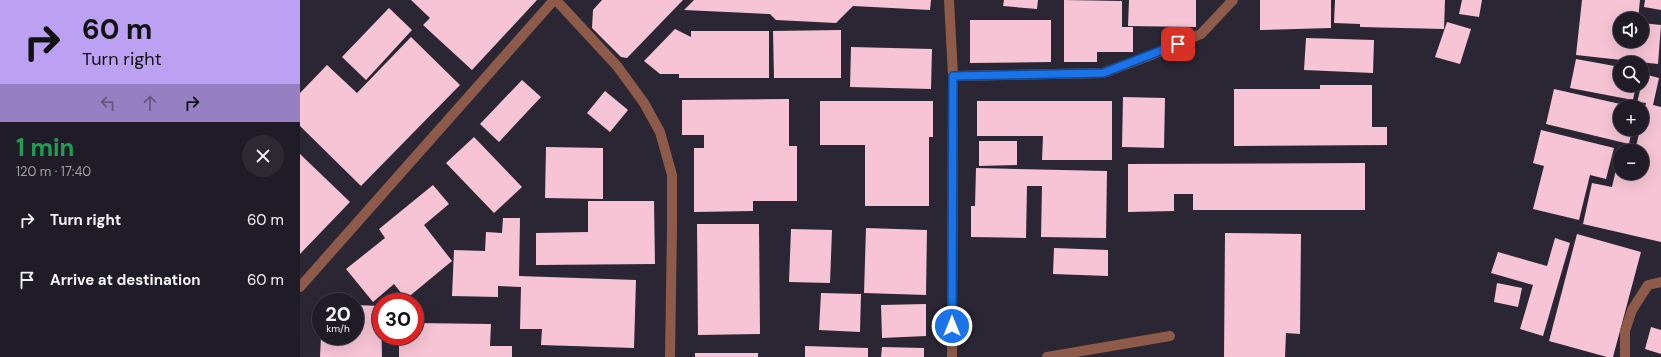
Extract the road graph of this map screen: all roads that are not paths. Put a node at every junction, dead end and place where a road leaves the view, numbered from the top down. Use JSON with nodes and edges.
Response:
{"nodes":[{"id":1,"x":555,"y":0,"type":"edge"},
{"id":2,"x":949,"y":0,"type":"edge"},
{"id":3,"x":1232,"y":0,"type":"edge"},
{"id":4,"x":953,"y":76,"type":"junction"},
{"id":5,"x":1661,"y":282,"type":"edge"},
{"id":6,"x":300,"y":287,"type":"edge"},
{"id":7,"x":1170,"y":336,"type":"dead end"},
{"id":8,"x":670,"y":357,"type":"edge"},
{"id":9,"x":952,"y":357,"type":"edge"},
{"id":10,"x":1048,"y":357,"type":"edge"},
{"id":11,"x":1624,"y":357,"type":"edge"}],
"edges":[{"from":1,"to":6,"type":"street"},
{"from":1,"to":8,"type":"street"},
{"from":2,"to":4,"type":"street"},
{"from":3,"to":4,"type":"street"},
{"from":4,"to":9,"type":"street"},
{"from":5,"to":11,"type":"street"},
{"from":7,"to":10,"type":"street"}]}
